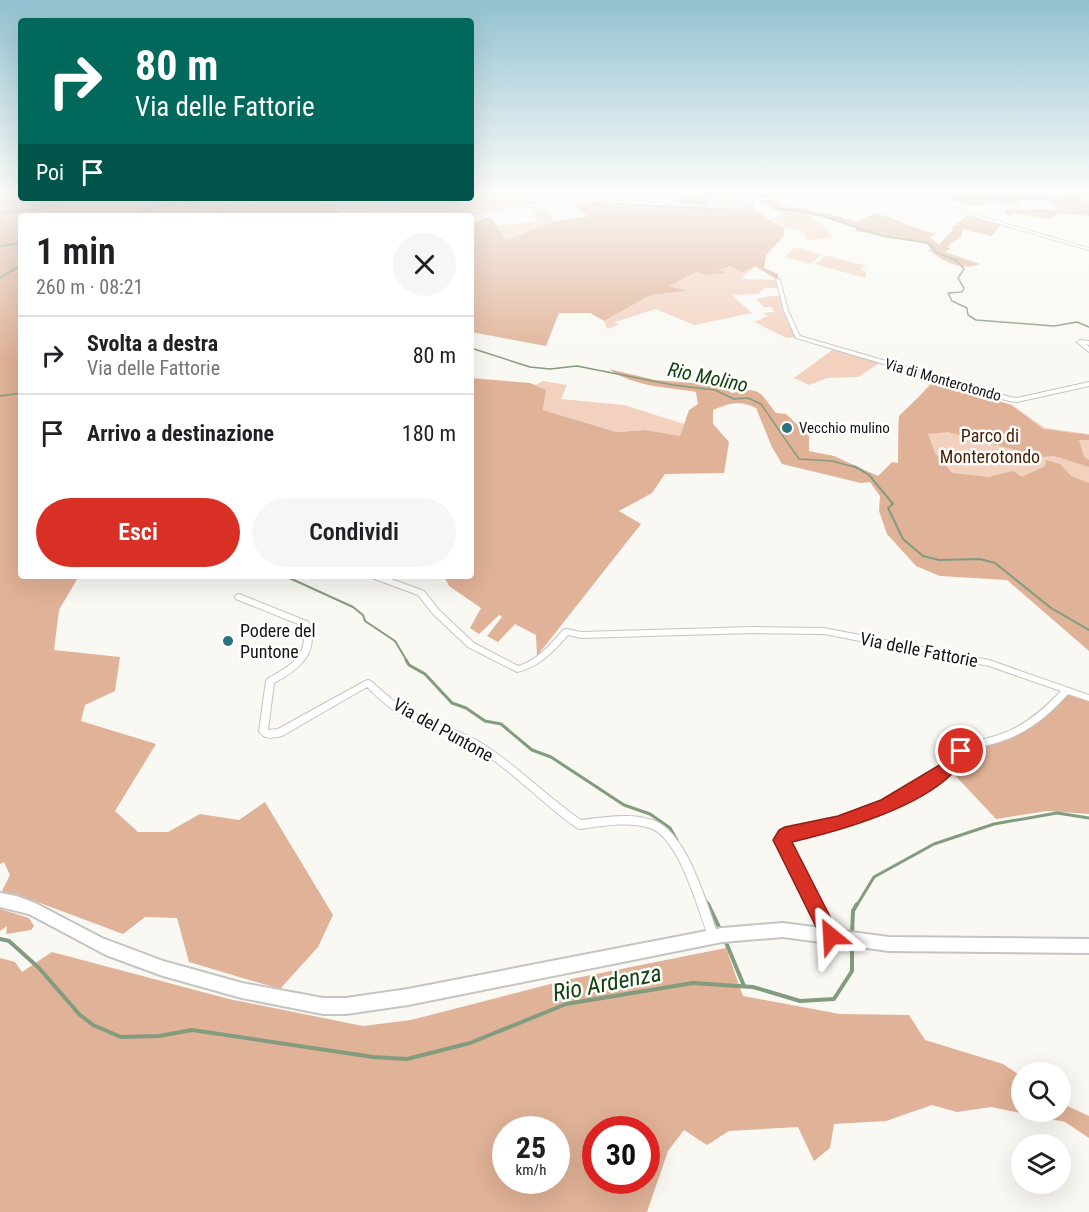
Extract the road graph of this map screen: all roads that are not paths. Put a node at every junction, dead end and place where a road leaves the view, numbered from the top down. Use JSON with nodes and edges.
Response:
{"nodes":[{"id":1,"x":778,"y":280,"type":"dead end"},
{"id":2,"x":1089,"y":343,"type":"edge"},
{"id":3,"x":1089,"y":350,"type":"edge"},
{"id":4,"x":1089,"y":384,"type":"edge"},
{"id":5,"x":383,"y":579,"type":"edge"},
{"id":6,"x":238,"y":597,"type":"dead end"},
{"id":7,"x":1066,"y":690,"type":"junction"},
{"id":8,"x":1089,"y":699,"type":"edge"},
{"id":9,"x":0,"y":900,"type":"edge"},
{"id":10,"x":714,"y":937,"type":"junction"},
{"id":11,"x":837,"y":937,"type":"junction"},
{"id":12,"x":1089,"y":946,"type":"edge"}],
"edges":[{"from":1,"to":4,"type":"street","name":"Via di Monterotondo"},
{"from":2,"to":3,"type":"street"},
{"from":5,"to":7,"type":"street","name":"Via delle Fattorie"},
{"from":6,"to":10,"type":"street","name":"Via del Puntone"},
{"from":7,"to":8,"type":"street","name":"Via delle Fattorie"},
{"from":7,"to":11,"type":"street"},
{"from":9,"to":10,"type":"main road"},
{"from":10,"to":11,"type":"main road"},
{"from":11,"to":12,"type":"main road"}]}
